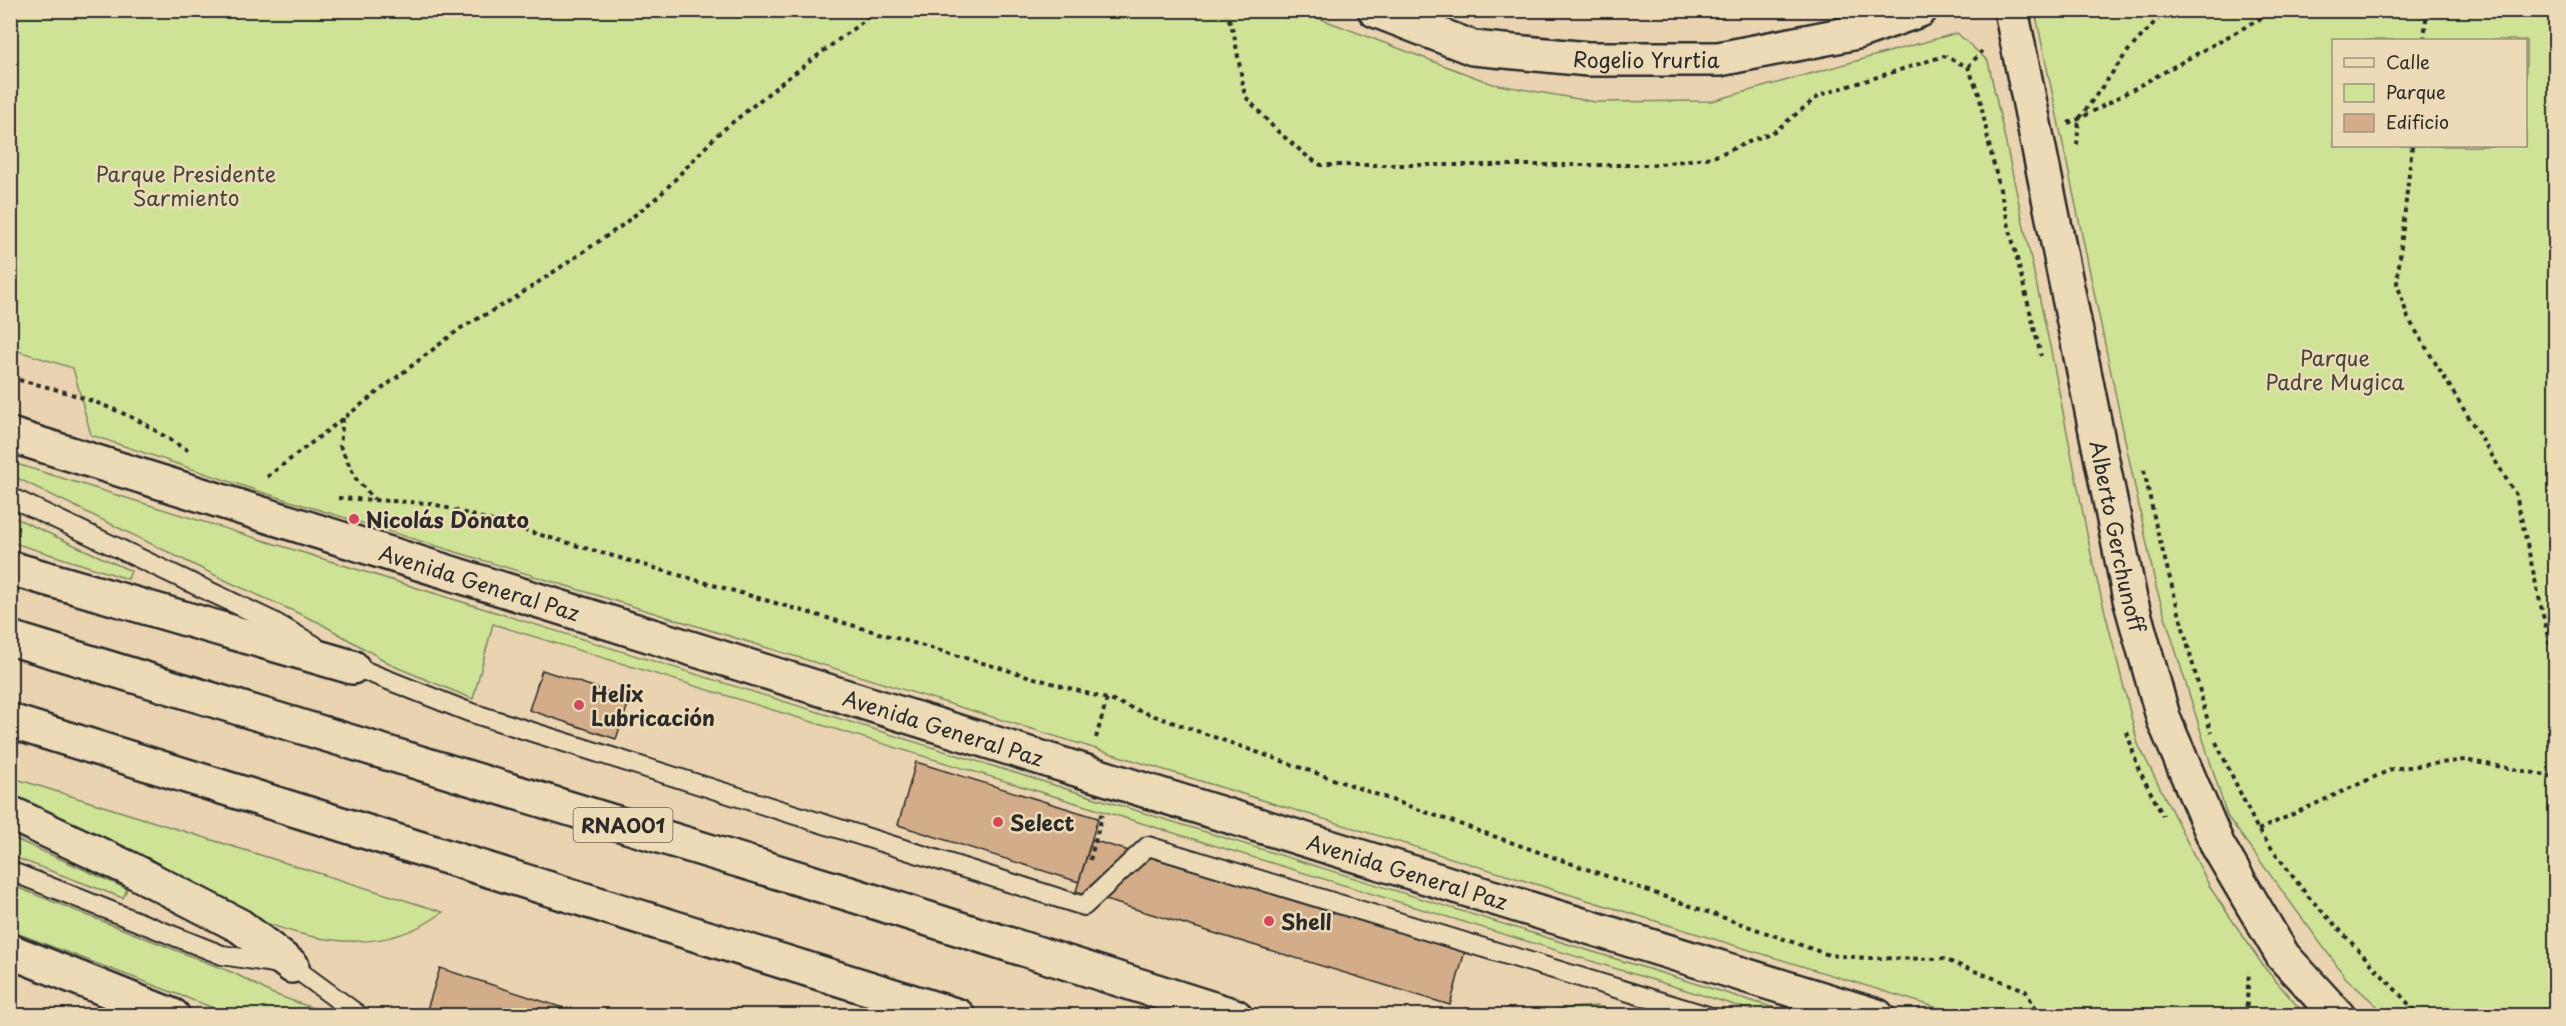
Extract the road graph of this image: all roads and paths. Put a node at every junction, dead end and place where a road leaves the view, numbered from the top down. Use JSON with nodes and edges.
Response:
{"nodes":[{"id":1,"x":878,"y":10,"type":"edge"},
{"id":2,"x":1226,"y":10,"type":"edge"},
{"id":3,"x":1375,"y":10,"type":"edge"},
{"id":4,"x":1920,"y":10,"type":"edge"},
{"id":5,"x":2011,"y":10,"type":"edge"},
{"id":6,"x":2166,"y":10,"type":"edge"},
{"id":7,"x":2277,"y":10,"type":"edge"},
{"id":8,"x":2427,"y":10,"type":"edge"},
{"id":9,"x":2424,"y":39,"type":"edge"},
{"id":10,"x":2079,"y":120,"type":"junction"},
{"id":11,"x":2036,"y":132,"type":"junction"},
{"id":12,"x":2077,"y":146,"type":"dead end"},
{"id":13,"x":2412,"y":147,"type":"edge"},
{"id":14,"x":2043,"y":362,"type":"dead end"},
{"id":15,"x":10,"y":378,"type":"edge"},
{"id":16,"x":343,"y":417,"type":"junction"},
{"id":17,"x":10,"y":435,"type":"edge"},
{"id":18,"x":201,"y":456,"type":"dead end"},
{"id":19,"x":2144,"y":469,"type":"dead end"},
{"id":20,"x":260,"y":483,"type":"dead end"},
{"id":21,"x":10,"y":497,"type":"edge"},
{"id":22,"x":332,"y":498,"type":"dead end"},
{"id":23,"x":374,"y":500,"type":"junction"},
{"id":24,"x":10,"y":568,"type":"edge"},
{"id":25,"x":10,"y":638,"type":"edge"},
{"id":26,"x":352,"y":667,"type":"junction"},
{"id":27,"x":2556,"y":673,"type":"edge"},
{"id":28,"x":1107,"y":699,"type":"junction"},
{"id":29,"x":10,"y":721,"type":"edge"},
{"id":30,"x":2124,"y":723,"type":"dead end"},
{"id":31,"x":1093,"y":748,"type":"dead end"},
{"id":32,"x":2556,"y":777,"type":"edge"},
{"id":33,"x":10,"y":813,"type":"edge"},
{"id":34,"x":1094,"y":813,"type":"dead end"},
{"id":35,"x":2164,"y":819,"type":"dead end"},
{"id":36,"x":2258,"y":830,"type":"junction"},
{"id":37,"x":10,"y":871,"type":"edge"},
{"id":38,"x":1076,"y":904,"type":"junction"},
{"id":39,"x":10,"y":951,"type":"edge"},
{"id":40,"x":292,"y":966,"type":"junction"},
{"id":41,"x":2249,"y":966,"type":"dead end"},
{"id":42,"x":173,"y":1016,"type":"edge"},
{"id":43,"x":360,"y":1016,"type":"edge"},
{"id":44,"x":958,"y":1016,"type":"edge"},
{"id":45,"x":1235,"y":1016,"type":"edge"},
{"id":46,"x":1708,"y":1016,"type":"edge"},
{"id":47,"x":1877,"y":1016,"type":"edge"},
{"id":48,"x":2040,"y":1016,"type":"edge"},
{"id":49,"x":2246,"y":1016,"type":"edge"},
{"id":50,"x":2338,"y":1016,"type":"edge"},
{"id":51,"x":2420,"y":1016,"type":"edge"}],
"edges":[{"from":1,"to":16,"type":"path"},
{"from":2,"to":14,"type":"path"},
{"from":3,"to":4,"type":"main road","name":"Rogelio Yrurtia"},
{"from":5,"to":11,"type":"main road","name":"Alberto Gerchunoff"},
{"from":6,"to":10,"type":"path"},
{"from":7,"to":10,"type":"path"},
{"from":8,"to":9,"type":"path"},
{"from":10,"to":11,"type":"path"},
{"from":10,"to":12,"type":"path"},
{"from":11,"to":50,"type":"main road","name":"Alberto Gerchunoff"},
{"from":13,"to":27,"type":"path"},
{"from":15,"to":18,"type":"path"},
{"from":16,"to":20,"type":"path"},
{"from":16,"to":23,"type":"path"},
{"from":17,"to":47,"type":"main road","name":"Avenida General Paz"},
{"from":19,"to":36,"type":"path"},
{"from":21,"to":26,"type":"lane"},
{"from":22,"to":23,"type":"path"},
{"from":23,"to":28,"type":"path"},
{"from":24,"to":26,"type":"main road"},
{"from":25,"to":45,"type":"main road","number":"RNA001"},
{"from":26,"to":38,"type":"lane"},
{"from":28,"to":31,"type":"path"},
{"from":28,"to":48,"type":"path"},
{"from":29,"to":44,"type":"main road"},
{"from":30,"to":35,"type":"path"},
{"from":32,"to":36,"type":"path"},
{"from":33,"to":40,"type":"main road"},
{"from":34,"to":38,"type":"path"},
{"from":36,"to":51,"type":"path"},
{"from":37,"to":40,"type":"lane"},
{"from":38,"to":46,"type":"lane"},
{"from":39,"to":42,"type":"main road"},
{"from":40,"to":43,"type":"lane"},
{"from":41,"to":49,"type":"path"}]}
